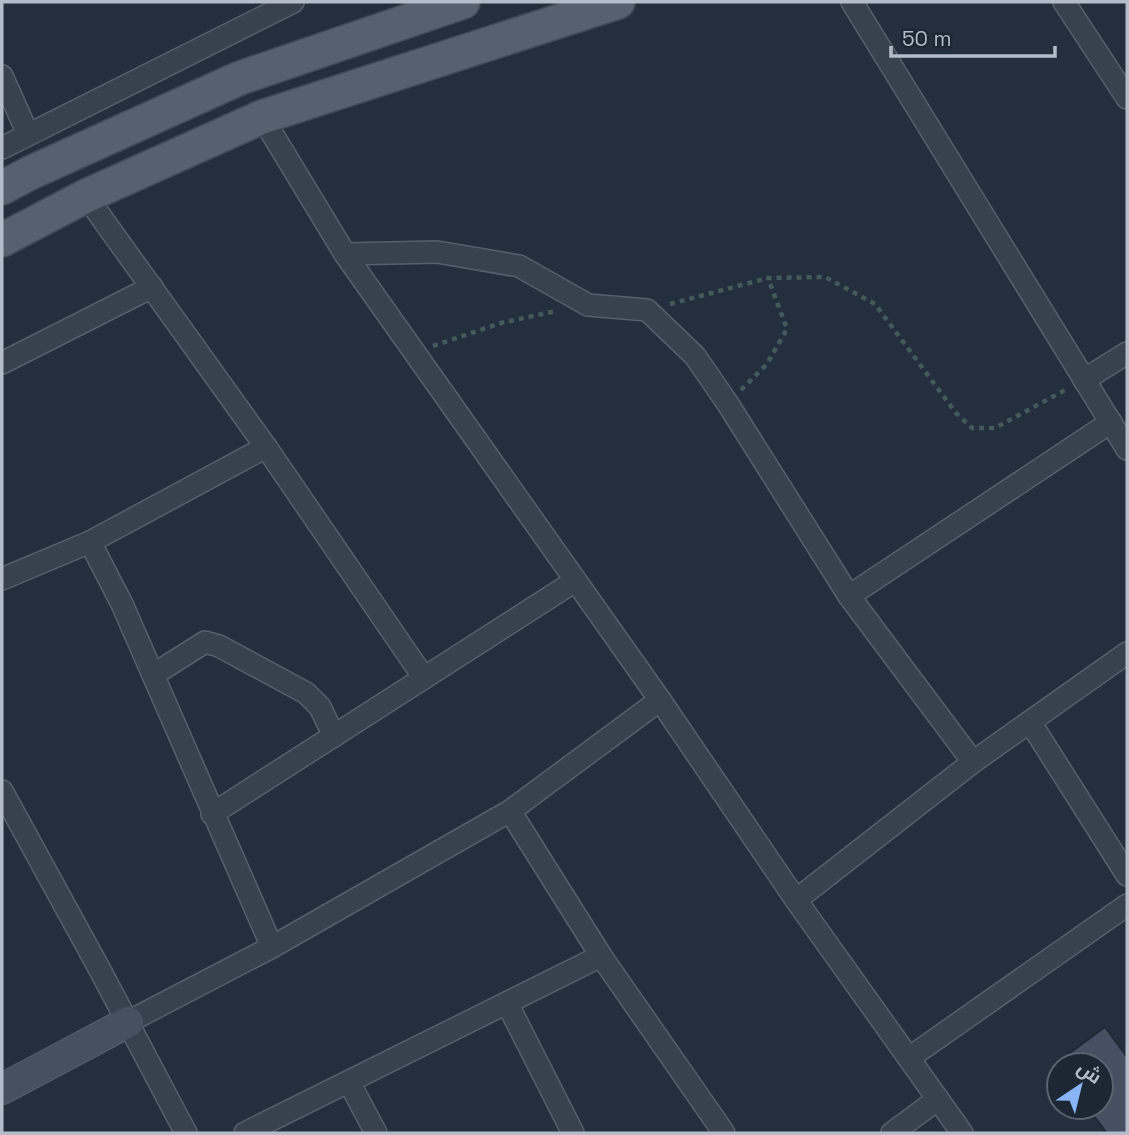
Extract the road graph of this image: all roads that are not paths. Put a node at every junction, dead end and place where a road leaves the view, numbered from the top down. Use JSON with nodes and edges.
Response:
{"nodes":[{"id":1,"x":293,"y":2,"type":"edge"},
{"id":2,"x":463,"y":2,"type":"edge"},
{"id":3,"x":618,"y":2,"type":"edge"},
{"id":4,"x":852,"y":2,"type":"edge"},
{"id":5,"x":1064,"y":2,"type":"edge"},
{"id":6,"x":2,"y":76,"type":"edge"},
{"id":7,"x":1127,"y":98,"type":"edge"},
{"id":8,"x":262,"y":117,"type":"junction"},
{"id":9,"x":28,"y":134,"type":"junction"},
{"id":10,"x":2,"y":148,"type":"edge"},
{"id":11,"x":2,"y":188,"type":"edge"},
{"id":12,"x":86,"y":196,"type":"junction"},
{"id":13,"x":2,"y":240,"type":"edge"},
{"id":14,"x":345,"y":254,"type":"junction"},
{"id":15,"x":152,"y":287,"type":"junction"},
{"id":16,"x":1127,"y":353,"type":"edge"},
{"id":17,"x":2,"y":363,"type":"edge"},
{"id":18,"x":1084,"y":380,"type":"junction"},
{"id":19,"x":1111,"y":422,"type":"junction"},
{"id":20,"x":266,"y":447,"type":"junction"},
{"id":21,"x":1127,"y":449,"type":"edge"},
{"id":22,"x":90,"y":542,"type":"junction"},
{"id":23,"x":2,"y":579,"type":"edge"},
{"id":24,"x":575,"y":582,"type":"junction"},
{"id":25,"x":849,"y":596,"type":"junction"},
{"id":26,"x":1127,"y":653,"type":"edge"},
{"id":27,"x":153,"y":675,"type":"junction"},
{"id":28,"x":424,"y":678,"type":"junction"},
{"id":29,"x":660,"y":700,"type":"junction"},
{"id":30,"x":1030,"y":722,"type":"junction"},
{"id":31,"x":334,"y":736,"type":"junction"},
{"id":32,"x":973,"y":762,"type":"junction"},
{"id":33,"x":2,"y":791,"type":"edge"},
{"id":34,"x":510,"y":811,"type":"junction"},
{"id":35,"x":212,"y":814,"type":"junction"},
{"id":36,"x":1127,"y":875,"type":"edge"},
{"id":37,"x":796,"y":900,"type":"junction"},
{"id":38,"x":1127,"y":905,"type":"edge"},
{"id":39,"x":272,"y":947,"type":"junction"},
{"id":40,"x":601,"y":956,"type":"junction"},
{"id":41,"x":507,"y":1003,"type":"junction"},
{"id":42,"x":128,"y":1022,"type":"junction"},
{"id":43,"x":909,"y":1058,"type":"junction"},
{"id":44,"x":349,"y":1082,"type":"junction"},
{"id":45,"x":2,"y":1089,"type":"edge"},
{"id":46,"x":938,"y":1099,"type":"junction"},
{"id":47,"x":186,"y":1133,"type":"edge"},
{"id":48,"x":245,"y":1133,"type":"edge"},
{"id":49,"x":376,"y":1133,"type":"edge"},
{"id":50,"x":573,"y":1133,"type":"edge"},
{"id":51,"x":724,"y":1133,"type":"edge"},
{"id":52,"x":892,"y":1133,"type":"edge"},
{"id":53,"x":962,"y":1133,"type":"edge"}],
"edges":[{"from":1,"to":9,"type":"street"},
{"from":2,"to":11,"type":"main road"},
{"from":3,"to":8,"type":"main road"},
{"from":4,"to":18,"type":"street"},
{"from":5,"to":7,"type":"street"},
{"from":6,"to":9,"type":"street"},
{"from":8,"to":12,"type":"main road"},
{"from":8,"to":14,"type":"street"},
{"from":9,"to":10,"type":"street"},
{"from":12,"to":13,"type":"main road"},
{"from":12,"to":15,"type":"street"},
{"from":14,"to":24,"type":"street"},
{"from":14,"to":25,"type":"street"},
{"from":15,"to":17,"type":"street"},
{"from":15,"to":20,"type":"street"},
{"from":16,"to":18,"type":"street"},
{"from":18,"to":19,"type":"street"},
{"from":19,"to":21,"type":"street"},
{"from":19,"to":25,"type":"street"},
{"from":20,"to":22,"type":"street"},
{"from":20,"to":28,"type":"street"},
{"from":22,"to":23,"type":"street"},
{"from":22,"to":27,"type":"street"},
{"from":24,"to":28,"type":"street"},
{"from":24,"to":29,"type":"street"},
{"from":25,"to":32,"type":"street"},
{"from":26,"to":30,"type":"street"},
{"from":27,"to":31,"type":"street"},
{"from":27,"to":35,"type":"street"},
{"from":28,"to":31,"type":"street"},
{"from":29,"to":34,"type":"street"},
{"from":29,"to":37,"type":"street"},
{"from":30,"to":32,"type":"street"},
{"from":30,"to":36,"type":"street"},
{"from":31,"to":35,"type":"street"},
{"from":32,"to":37,"type":"street"},
{"from":33,"to":42,"type":"street"},
{"from":34,"to":39,"type":"street"},
{"from":34,"to":40,"type":"street"},
{"from":35,"to":39,"type":"street"},
{"from":37,"to":43,"type":"street"},
{"from":38,"to":43,"type":"street"},
{"from":39,"to":42,"type":"street"},
{"from":40,"to":41,"type":"street"},
{"from":40,"to":51,"type":"street"},
{"from":41,"to":44,"type":"street"},
{"from":41,"to":50,"type":"street"},
{"from":42,"to":45,"type":"street"},
{"from":42,"to":47,"type":"street"},
{"from":43,"to":46,"type":"street"},
{"from":44,"to":48,"type":"street"},
{"from":44,"to":49,"type":"street"},
{"from":46,"to":52,"type":"street"},
{"from":46,"to":53,"type":"street"}]}
